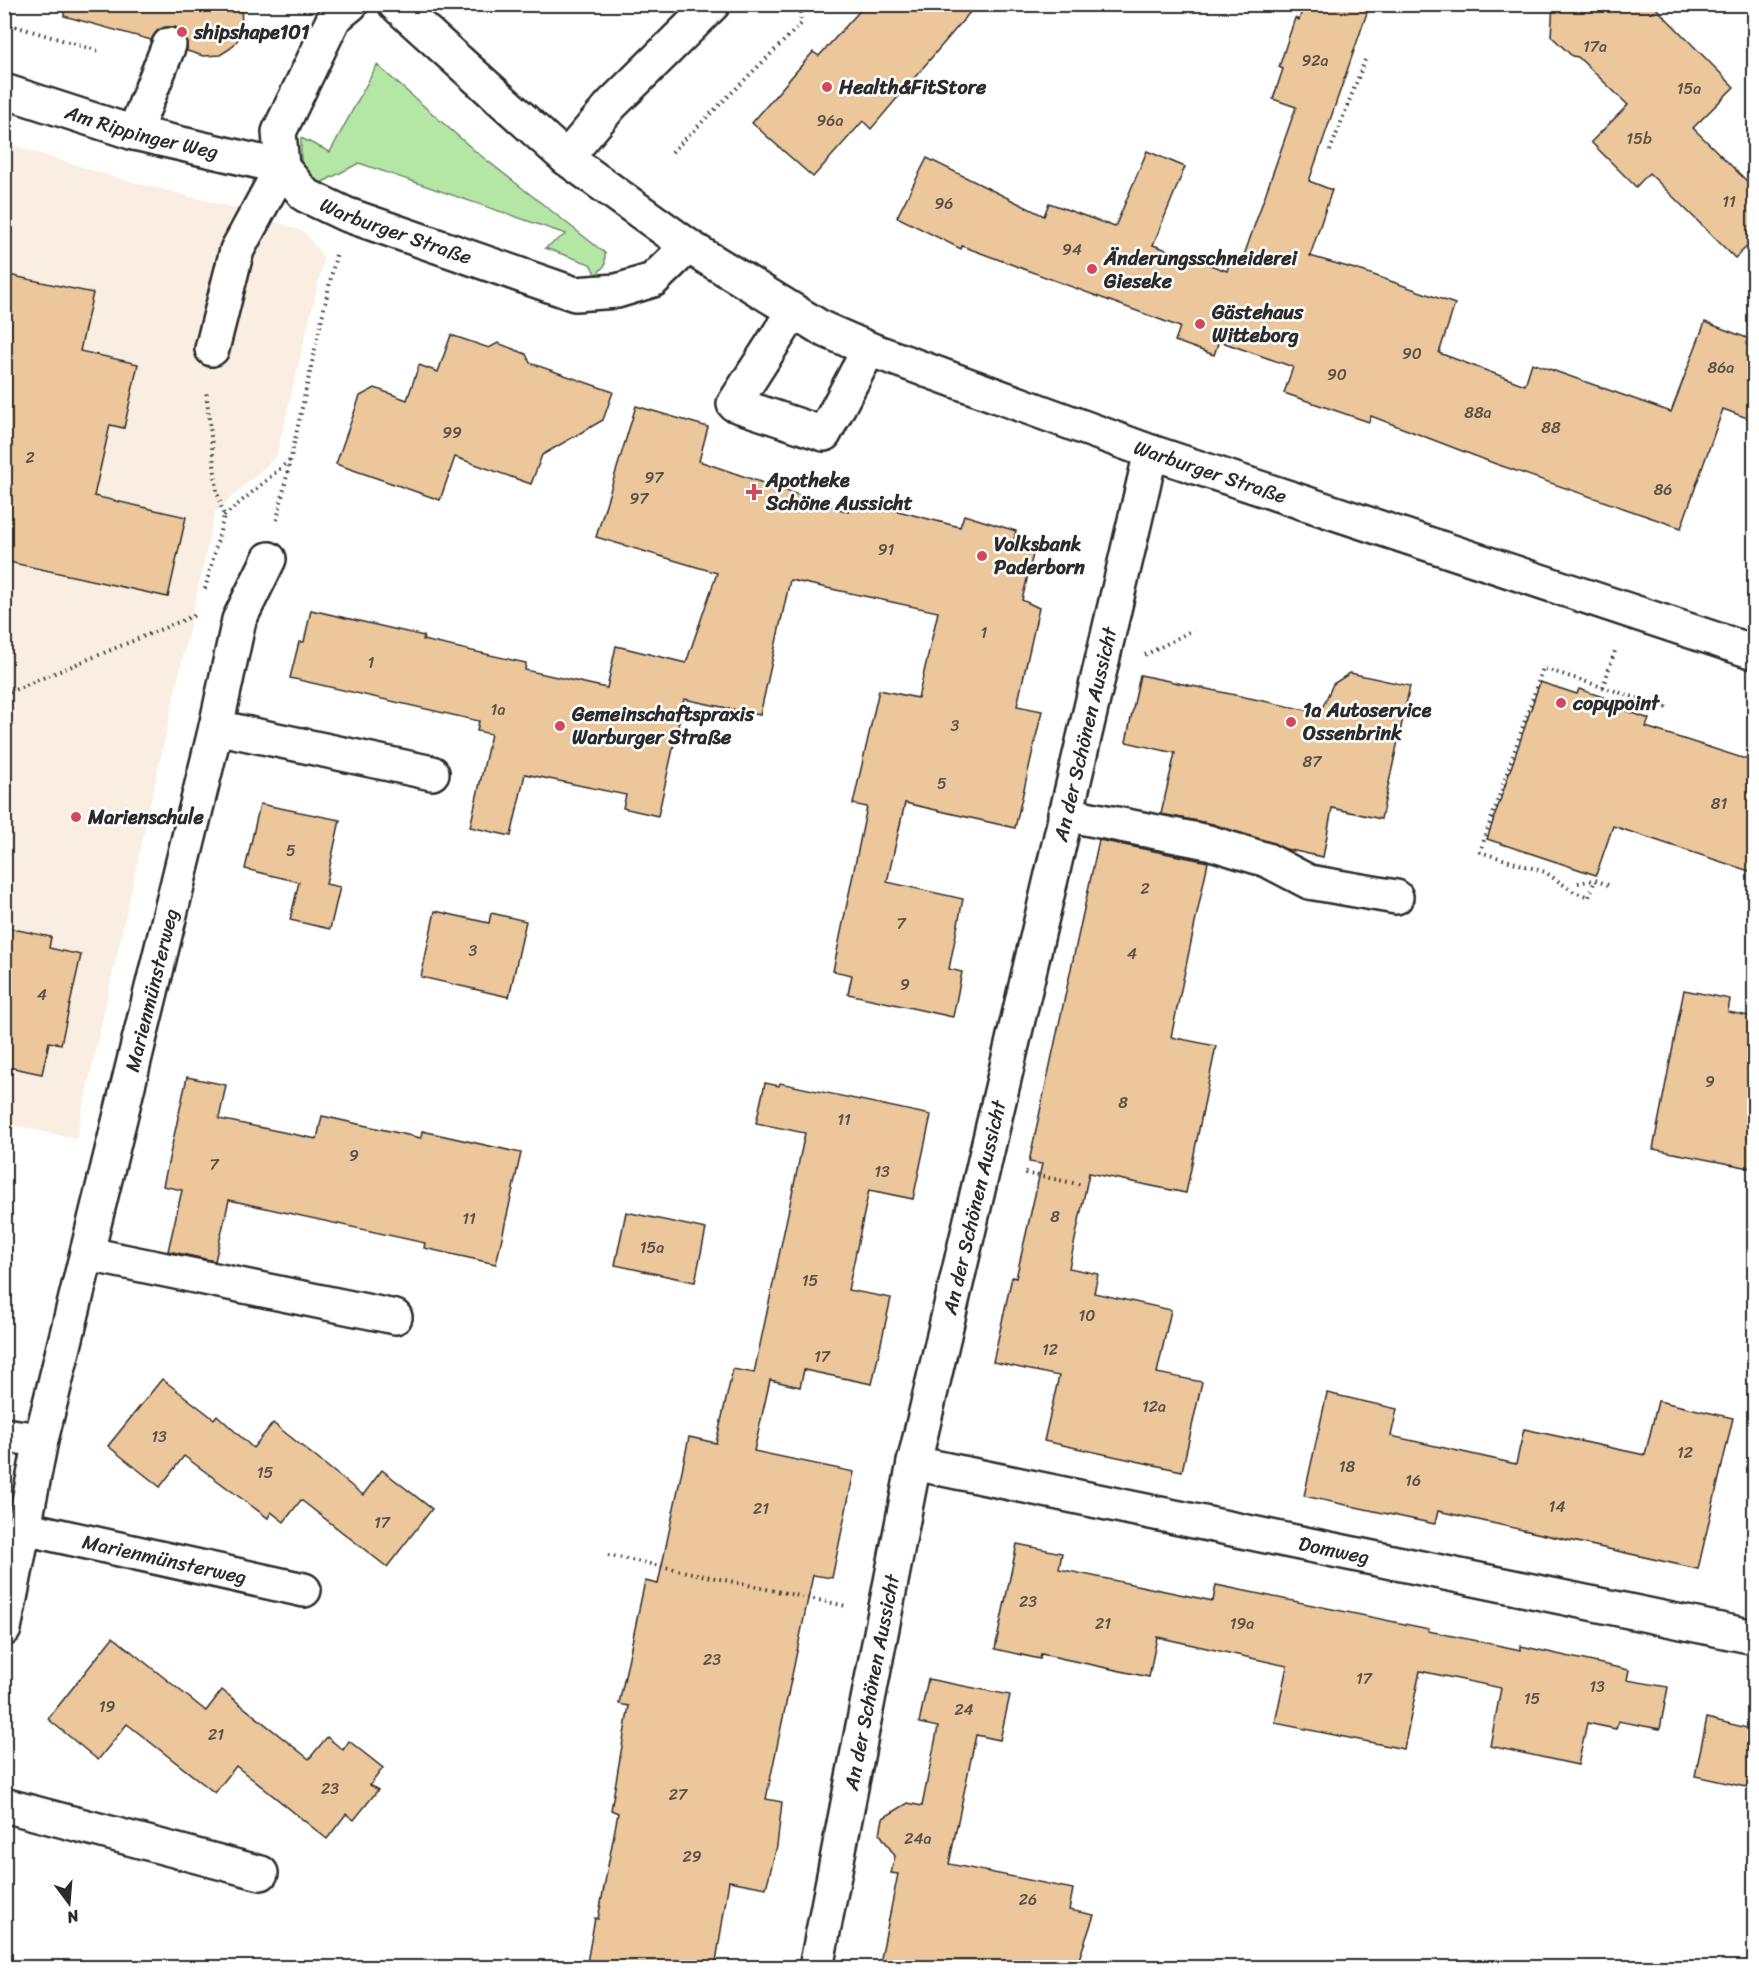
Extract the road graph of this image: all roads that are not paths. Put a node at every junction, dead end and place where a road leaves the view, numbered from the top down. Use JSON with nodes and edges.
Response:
{"nodes":[{"id":1,"x":351,"y":4,"type":"edge"},
{"id":2,"x":395,"y":4,"type":"edge"},
{"id":3,"x":713,"y":4,"type":"edge"},
{"id":4,"x":169,"y":45,"type":"dead end"},
{"id":5,"x":4,"y":91,"type":"edge"},
{"id":6,"x":134,"y":133,"type":"junction"},
{"id":7,"x":566,"y":158,"type":"junction"},
{"id":8,"x":282,"y":167,"type":"junction"},
{"id":9,"x":688,"y":246,"type":"junction"},
{"id":10,"x":793,"y":312,"type":"junction"},
{"id":11,"x":212,"y":349,"type":"road end"},
{"id":12,"x":869,"y":349,"type":"junction"},
{"id":13,"x":1151,"y":452,"type":"junction"},
{"id":14,"x":269,"y":559,"type":"road end"},
{"id":15,"x":1755,"y":652,"type":"edge"},
{"id":16,"x":216,"y":727,"type":"junction"},
{"id":17,"x":432,"y":774,"type":"dead end"},
{"id":18,"x":1065,"y":814,"type":"junction"},
{"id":19,"x":1396,"y":897,"type":"dead end"},
{"id":20,"x":88,"y":1254,"type":"junction"},
{"id":21,"x":395,"y":1317,"type":"dead end"},
{"id":22,"x":4,"y":1435,"type":"edge"},
{"id":23,"x":41,"y":1440,"type":"junction"},
{"id":24,"x":914,"y":1463,"type":"junction"},
{"id":25,"x":24,"y":1528,"type":"junction"},
{"id":26,"x":304,"y":1590,"type":"dead end"},
{"id":27,"x":4,"y":1629,"type":"edge"},
{"id":28,"x":1755,"y":1637,"type":"edge"},
{"id":29,"x":4,"y":1805,"type":"edge"},
{"id":30,"x":261,"y":1873,"type":"dead end"},
{"id":31,"x":816,"y":1968,"type":"edge"}],
"edges":[{"from":1,"to":8,"type":"street"},
{"from":2,"to":7,"type":"street","name":"Warburger Straße"},
{"from":3,"to":7,"type":"street"},
{"from":4,"to":6,"type":"street"},
{"from":5,"to":6,"type":"street","name":"Am Rippinger Weg"},
{"from":6,"to":8,"type":"street","name":"Am Rippinger Weg"},
{"from":7,"to":9,"type":"street","name":"Warburger Straße"},
{"from":8,"to":9,"type":"street","name":"Warburger Straße"},
{"from":8,"to":11,"type":"street"},
{"from":9,"to":10,"type":"street","name":"Warburger Straße"},
{"from":10,"to":12,"type":"street","name":"Warburger Straße"},
{"from":10,"to":12,"type":"street"},
{"from":12,"to":13,"type":"street","name":"Warburger Straße"},
{"from":13,"to":15,"type":"street","name":"Warburger Straße"},
{"from":13,"to":18,"type":"street","name":"An der Schönen Aussicht"},
{"from":14,"to":16,"type":"street","name":"Marienmünsterweg"},
{"from":16,"to":17,"type":"street"},
{"from":16,"to":20,"type":"street","name":"Marienmünsterweg"},
{"from":18,"to":19,"type":"street"},
{"from":18,"to":24,"type":"street","name":"An der Schönen Aussicht"},
{"from":20,"to":21,"type":"street"},
{"from":20,"to":23,"type":"street","name":"Marienmünsterweg"},
{"from":22,"to":23,"type":"street"},
{"from":23,"to":25,"type":"street","name":"Marienmünsterweg"},
{"from":24,"to":28,"type":"street","name":"Domweg"},
{"from":24,"to":31,"type":"street","name":"An der Schönen Aussicht"},
{"from":25,"to":26,"type":"street","name":"Marienmünsterweg"},
{"from":25,"to":27,"type":"street","name":"Marienmünsterweg"},
{"from":29,"to":30,"type":"street"}]}
